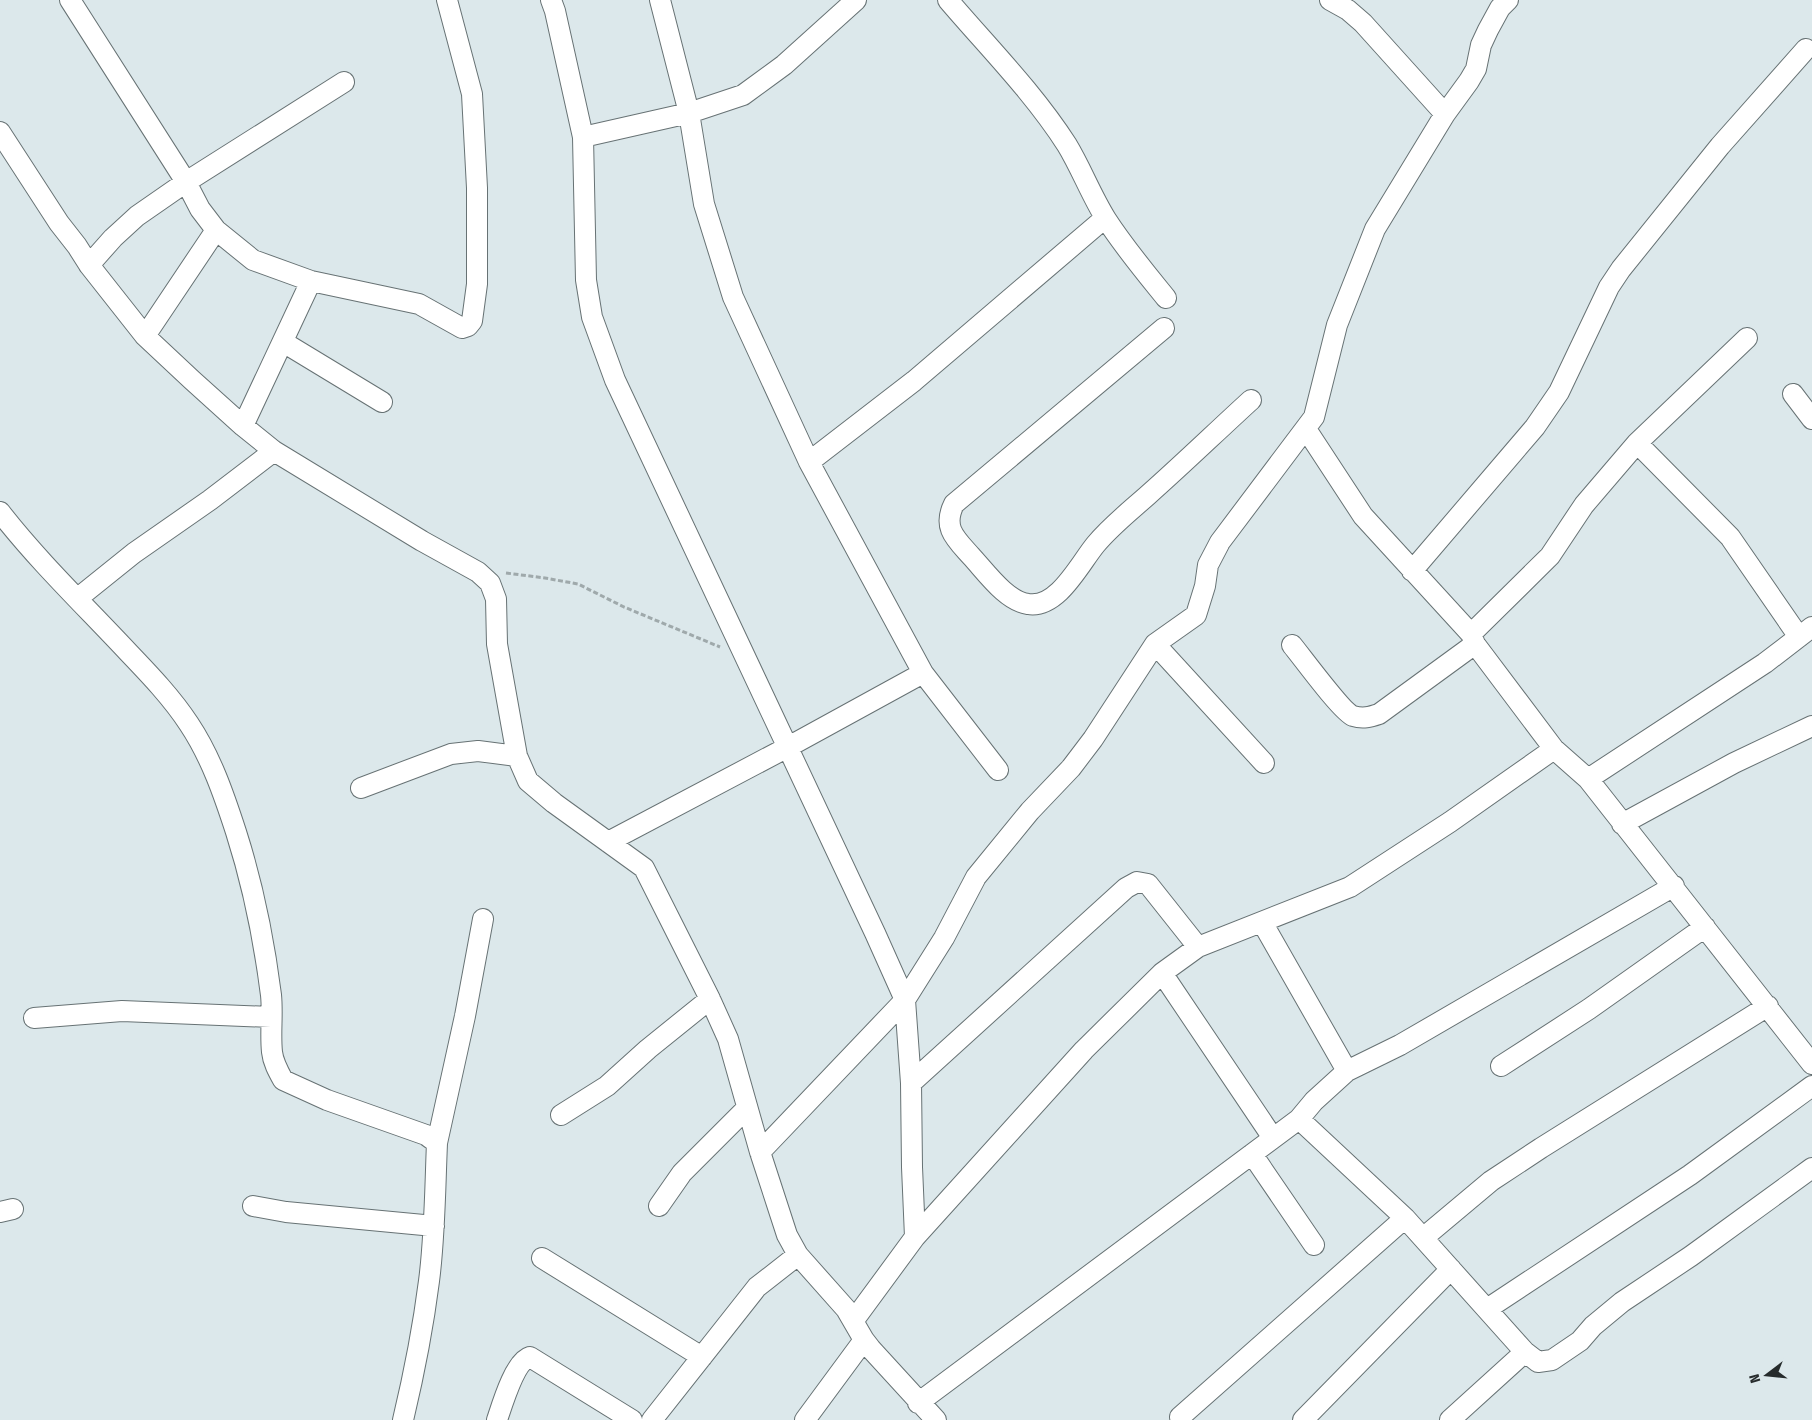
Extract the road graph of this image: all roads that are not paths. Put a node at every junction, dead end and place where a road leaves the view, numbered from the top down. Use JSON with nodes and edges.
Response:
{"nodes":[{"id":1,"x":70,"y":0,"type":"edge"},
{"id":2,"x":446,"y":0,"type":"edge"},
{"id":3,"x":551,"y":0,"type":"edge"},
{"id":4,"x":660,"y":0,"type":"edge"},
{"id":5,"x":856,"y":0,"type":"edge"},
{"id":6,"x":948,"y":0,"type":"edge"},
{"id":7,"x":1330,"y":0,"type":"edge"},
{"id":8,"x":1508,"y":0,"type":"edge"},
{"id":9,"x":1806,"y":49,"type":"dead end"},
{"id":10,"x":344,"y":82,"type":"dead end"},
{"id":11,"x":689,"y":113,"type":"junction"},
{"id":12,"x":1445,"y":114,"type":"junction"},
{"id":13,"x":0,"y":132,"type":"edge"},
{"id":14,"x":583,"y":137,"type":"junction"},
{"id":15,"x":186,"y":182,"type":"junction"},
{"id":16,"x":1106,"y":218,"type":"junction"},
{"id":17,"x":216,"y":230,"type":"junction"},
{"id":18,"x":89,"y":264,"type":"junction"},
{"id":19,"x":310,"y":281,"type":"junction"},
{"id":20,"x":1166,"y":298,"type":"dead end"},
{"id":21,"x":1164,"y":328,"type":"dead end"},
{"id":22,"x":145,"y":336,"type":"junction"},
{"id":23,"x":1747,"y":338,"type":"dead end"},
{"id":24,"x":283,"y":342,"type":"junction"},
{"id":25,"x":1793,"y":394,"type":"dead end"},
{"id":26,"x":1251,"y":400,"type":"dead end"},
{"id":27,"x":382,"y":402,"type":"dead end"},
{"id":28,"x":1812,"y":419,"type":"edge"},
{"id":29,"x":243,"y":426,"type":"junction"},
{"id":30,"x":1306,"y":429,"type":"junction"},
{"id":31,"x":1637,"y":443,"type":"junction"},
{"id":32,"x":274,"y":451,"type":"junction"},
{"id":33,"x":809,"y":462,"type":"junction"},
{"id":34,"x":0,"y":512,"type":"edge"},
{"id":35,"x":1412,"y":571,"type":"junction"},
{"id":36,"x":78,"y":598,"type":"junction"},
{"id":37,"x":1805,"y":632,"type":"edge"},
{"id":38,"x":1473,"y":639,"type":"junction"},
{"id":39,"x":1155,"y":644,"type":"junction"},
{"id":40,"x":1292,"y":645,"type":"dead end"},
{"id":41,"x":923,"y":673,"type":"junction"},
{"id":42,"x":1812,"y":726,"type":"edge"},
{"id":43,"x":788,"y":747,"type":"junction"},
{"id":44,"x":1554,"y":749,"type":"junction"},
{"id":45,"x":517,"y":756,"type":"junction"},
{"id":46,"x":1264,"y":763,"type":"dead end"},
{"id":47,"x":998,"y":770,"type":"dead end"},
{"id":48,"x":1588,"y":778,"type":"junction"},
{"id":49,"x":361,"y":788,"type":"dead end"},
{"id":50,"x":1622,"y":824,"type":"junction"},
{"id":51,"x":608,"y":842,"type":"junction"},
{"id":52,"x":1674,"y":886,"type":"junction"},
{"id":53,"x":483,"y":919,"type":"dead end"},
{"id":54,"x":1262,"y":922,"type":"junction"},
{"id":55,"x":1705,"y":927,"type":"junction"},
{"id":56,"x":1198,"y":947,"type":"junction"},
{"id":57,"x":1162,"y":973,"type":"junction"},
{"id":58,"x":710,"y":999,"type":"junction"},
{"id":59,"x":905,"y":1000,"type":"junction"},
{"id":60,"x":1768,"y":1006,"type":"junction"},
{"id":61,"x":271,"y":1017,"type":"junction"},
{"id":62,"x":34,"y":1018,"type":"dead end"},
{"id":63,"x":1810,"y":1057,"type":"edge"},
{"id":64,"x":1501,"y":1066,"type":"dead end"},
{"id":65,"x":1347,"y":1071,"type":"junction"},
{"id":66,"x":912,"y":1083,"type":"junction"},
{"id":67,"x":1812,"y":1086,"type":"edge"},
{"id":68,"x":747,"y":1108,"type":"junction"},
{"id":69,"x":561,"y":1115,"type":"dead end"},
{"id":70,"x":1298,"y":1119,"type":"junction"},
{"id":71,"x":1273,"y":1138,"type":"junction"},
{"id":72,"x":437,"y":1143,"type":"junction"},
{"id":73,"x":760,"y":1152,"type":"junction"},
{"id":74,"x":1252,"y":1154,"type":"junction"},
{"id":75,"x":1812,"y":1168,"type":"edge"},
{"id":76,"x":253,"y":1206,"type":"dead end"},
{"id":77,"x":660,"y":1206,"type":"dead end"},
{"id":78,"x":1404,"y":1218,"type":"junction"},
{"id":79,"x":434,"y":1226,"type":"junction"},
{"id":80,"x":915,"y":1237,"type":"junction"},
{"id":81,"x":1423,"y":1238,"type":"junction"},
{"id":82,"x":1314,"y":1245,"type":"dead end"},
{"id":83,"x":798,"y":1255,"type":"junction"},
{"id":84,"x":542,"y":1258,"type":"dead end"},
{"id":85,"x":1451,"y":1269,"type":"junction"},
{"id":86,"x":1487,"y":1309,"type":"junction"},
{"id":87,"x":854,"y":1320,"type":"junction"},
{"id":88,"x":864,"y":1340,"type":"junction"},
{"id":89,"x":1525,"y":1352,"type":"junction"},
{"id":90,"x":702,"y":1357,"type":"junction"},
{"id":91,"x":918,"y":1403,"type":"junction"},
{"id":92,"x":1180,"y":1417,"type":"dead end"},
{"id":93,"x":403,"y":1420,"type":"edge"},
{"id":94,"x":497,"y":1420,"type":"edge"},
{"id":95,"x":632,"y":1420,"type":"edge"},
{"id":96,"x":652,"y":1420,"type":"edge"},
{"id":97,"x":805,"y":1420,"type":"edge"},
{"id":98,"x":936,"y":1420,"type":"edge"},
{"id":99,"x":1303,"y":1420,"type":"edge"},
{"id":100,"x":1450,"y":1420,"type":"edge"}],
"edges":[{"from":1,"to":15,"type":"street"},
{"from":2,"to":19,"type":"street"},
{"from":3,"to":14,"type":"street"},
{"from":4,"to":11,"type":"street"},
{"from":5,"to":11,"type":"street"},
{"from":6,"to":16,"type":"street"},
{"from":7,"to":12,"type":"street"},
{"from":8,"to":12,"type":"street"},
{"from":9,"to":35,"type":"street"},
{"from":10,"to":15,"type":"street"},
{"from":11,"to":14,"type":"street"},
{"from":11,"to":33,"type":"street"},
{"from":12,"to":30,"type":"street"},
{"from":13,"to":18,"type":"street"},
{"from":14,"to":43,"type":"street"},
{"from":15,"to":17,"type":"street"},
{"from":15,"to":18,"type":"street"},
{"from":16,"to":20,"type":"street"},
{"from":16,"to":33,"type":"street"},
{"from":17,"to":19,"type":"street"},
{"from":17,"to":22,"type":"street"},
{"from":18,"to":22,"type":"street"},
{"from":19,"to":24,"type":"street"},
{"from":21,"to":26,"type":"street"},
{"from":22,"to":29,"type":"street"},
{"from":23,"to":31,"type":"street"},
{"from":24,"to":27,"type":"street"},
{"from":24,"to":29,"type":"street"},
{"from":25,"to":28,"type":"street"},
{"from":29,"to":32,"type":"street"},
{"from":30,"to":35,"type":"street"},
{"from":30,"to":39,"type":"street"},
{"from":31,"to":37,"type":"street"},
{"from":31,"to":38,"type":"street"},
{"from":32,"to":36,"type":"street"},
{"from":32,"to":45,"type":"street"},
{"from":33,"to":41,"type":"street"},
{"from":34,"to":36,"type":"street"},
{"from":35,"to":38,"type":"street"},
{"from":36,"to":61,"type":"street"},
{"from":37,"to":48,"type":"street"},
{"from":38,"to":40,"type":"street"},
{"from":38,"to":44,"type":"street"},
{"from":39,"to":46,"type":"street"},
{"from":39,"to":59,"type":"street"},
{"from":41,"to":43,"type":"street"},
{"from":41,"to":47,"type":"street"},
{"from":42,"to":50,"type":"street"},
{"from":43,"to":51,"type":"street"},
{"from":43,"to":59,"type":"street"},
{"from":44,"to":48,"type":"street"},
{"from":44,"to":54,"type":"street"},
{"from":45,"to":49,"type":"street"},
{"from":45,"to":51,"type":"street"},
{"from":48,"to":50,"type":"street"},
{"from":50,"to":52,"type":"street"},
{"from":51,"to":58,"type":"street"},
{"from":52,"to":55,"type":"street"},
{"from":52,"to":65,"type":"street"},
{"from":53,"to":72,"type":"street"},
{"from":54,"to":56,"type":"street"},
{"from":54,"to":65,"type":"street"},
{"from":55,"to":60,"type":"street"},
{"from":55,"to":64,"type":"street"},
{"from":56,"to":57,"type":"street"},
{"from":56,"to":66,"type":"street"},
{"from":57,"to":71,"type":"street"},
{"from":57,"to":80,"type":"street"},
{"from":58,"to":68,"type":"street"},
{"from":58,"to":69,"type":"street"},
{"from":59,"to":66,"type":"street"},
{"from":59,"to":73,"type":"street"},
{"from":60,"to":63,"type":"street"},
{"from":60,"to":81,"type":"street"},
{"from":61,"to":62,"type":"street"},
{"from":61,"to":72,"type":"street"},
{"from":65,"to":70,"type":"street"},
{"from":66,"to":80,"type":"street"},
{"from":67,"to":86,"type":"street"},
{"from":68,"to":73,"type":"street"},
{"from":68,"to":77,"type":"street"},
{"from":70,"to":71,"type":"street"},
{"from":70,"to":78,"type":"street"},
{"from":71,"to":74,"type":"street"},
{"from":72,"to":79,"type":"street"},
{"from":73,"to":83,"type":"street"},
{"from":74,"to":82,"type":"street"},
{"from":74,"to":91,"type":"street"},
{"from":75,"to":89,"type":"street"},
{"from":76,"to":79,"type":"street"},
{"from":78,"to":81,"type":"street"},
{"from":78,"to":92,"type":"street"},
{"from":79,"to":93,"type":"street"},
{"from":80,"to":87,"type":"street"},
{"from":81,"to":85,"type":"street"},
{"from":83,"to":87,"type":"street"},
{"from":83,"to":90,"type":"street"},
{"from":84,"to":90,"type":"street"},
{"from":85,"to":86,"type":"street"},
{"from":85,"to":99,"type":"street"},
{"from":86,"to":89,"type":"street"},
{"from":87,"to":88,"type":"street"},
{"from":88,"to":91,"type":"street"},
{"from":88,"to":97,"type":"street"},
{"from":89,"to":100,"type":"street"},
{"from":90,"to":96,"type":"street"},
{"from":91,"to":98,"type":"street"},
{"from":94,"to":95,"type":"street"}]}
